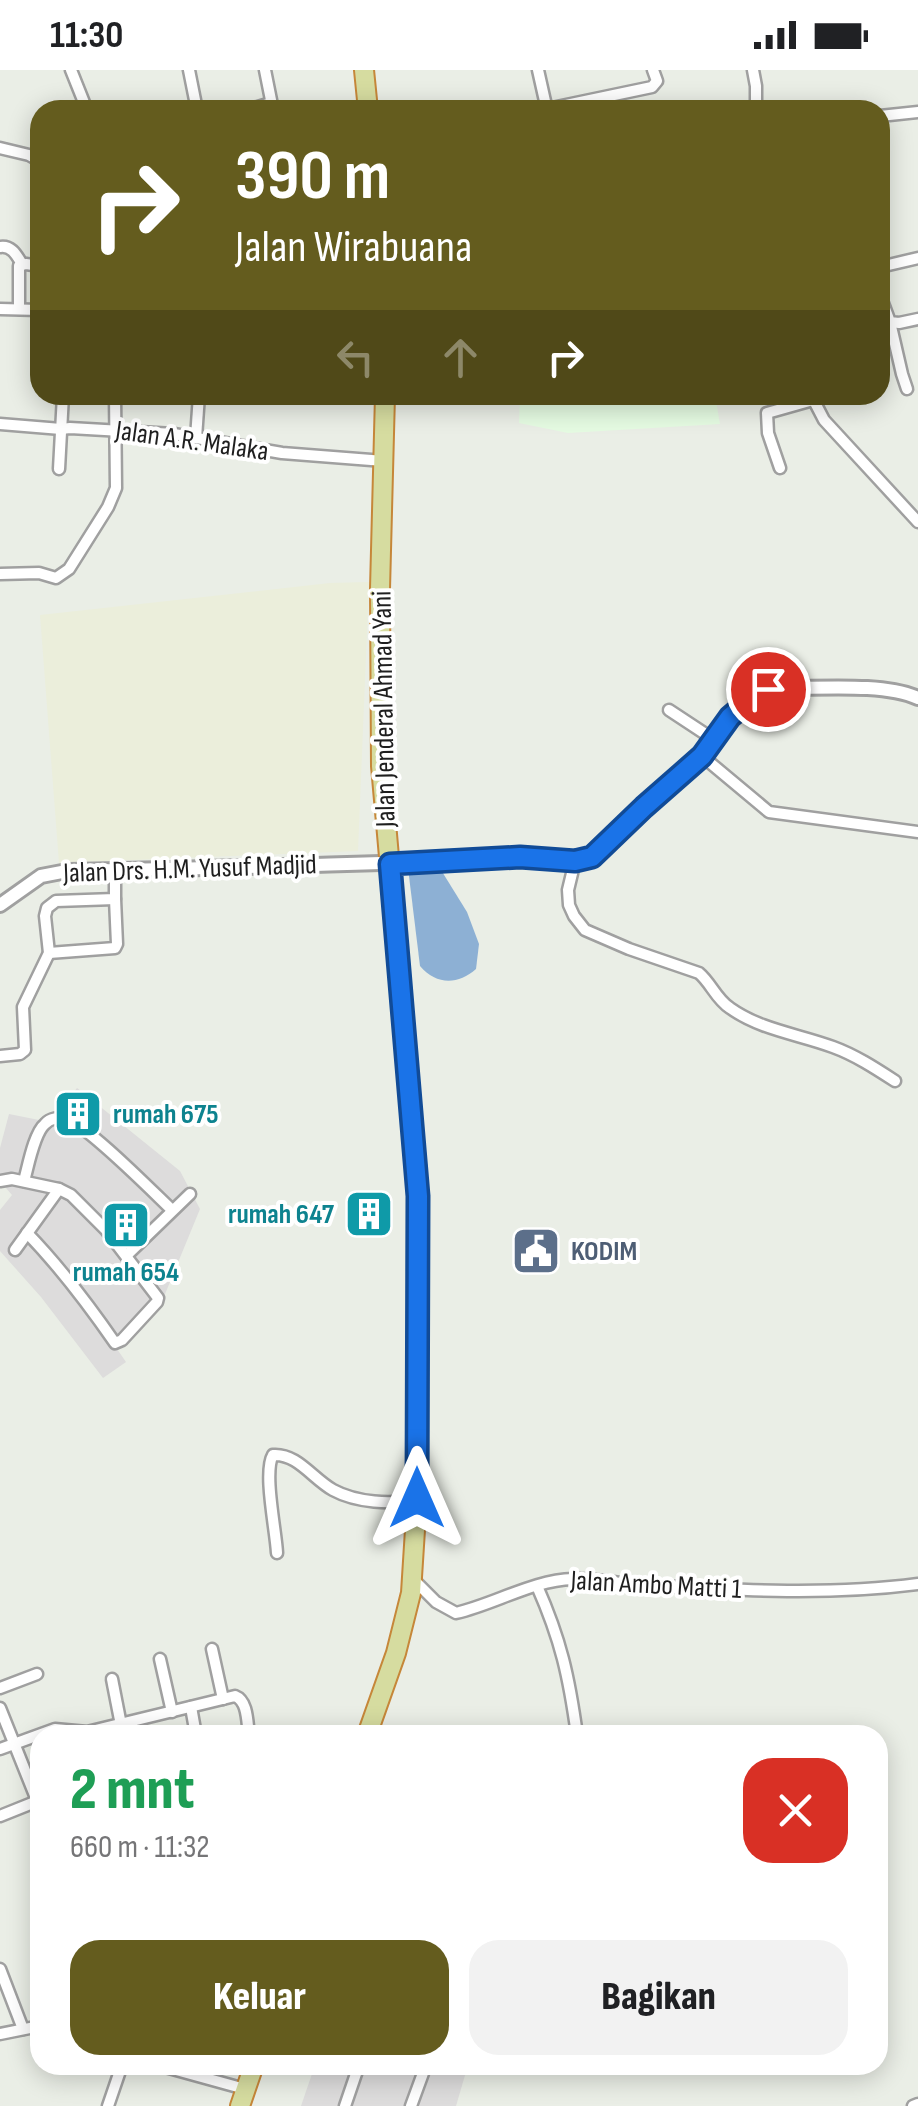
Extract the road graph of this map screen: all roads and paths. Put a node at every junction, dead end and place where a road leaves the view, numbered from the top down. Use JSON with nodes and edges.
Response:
{"nodes":[{"id":1,"x":72,"y":70,"type":"edge"},
{"id":2,"x":188,"y":70,"type":"edge"},
{"id":3,"x":265,"y":70,"type":"edge"},
{"id":4,"x":364,"y":70,"type":"edge"},
{"id":5,"x":538,"y":70,"type":"edge"},
{"id":6,"x":653,"y":70,"type":"edge"},
{"id":7,"x":753,"y":70,"type":"edge"},
{"id":8,"x":83,"y":100,"type":"edge"},
{"id":9,"x":195,"y":100,"type":"edge"},
{"id":10,"x":271,"y":100,"type":"edge"},
{"id":11,"x":367,"y":100,"type":"edge"},
{"id":12,"x":545,"y":100,"type":"edge"},
{"id":13,"x":591,"y":100,"type":"edge"},
{"id":14,"x":756,"y":100,"type":"edge"},
{"id":15,"x":918,"y":112,"type":"edge"},
{"id":16,"x":890,"y":115,"type":"edge"},
{"id":17,"x":0,"y":148,"type":"edge"},
{"id":18,"x":30,"y":156,"type":"edge"},
{"id":19,"x":0,"y":247,"type":"edge"},
{"id":20,"x":918,"y":258,"type":"edge"},
{"id":21,"x":22,"y":264,"type":"junction"},
{"id":22,"x":30,"y":265,"type":"edge"},
{"id":23,"x":890,"y":265,"type":"edge"},
{"id":24,"x":0,"y":309,"type":"edge"},
{"id":25,"x":19,"y":309,"type":"junction"},
{"id":26,"x":30,"y":310,"type":"edge"},
{"id":27,"x":918,"y":320,"type":"edge"},
{"id":28,"x":890,"y":322,"type":"joint"},
{"id":29,"x":907,"y":388,"type":"dead end"},
{"id":30,"x":63,"y":405,"type":"edge"},
{"id":31,"x":115,"y":405,"type":"edge"},
{"id":32,"x":198,"y":405,"type":"edge"},
{"id":33,"x":385,"y":405,"type":"edge"},
{"id":34,"x":790,"y":405,"type":"edge"},
{"id":35,"x":816,"y":405,"type":"edge"},
{"id":36,"x":0,"y":424,"type":"edge"},
{"id":37,"x":62,"y":429,"type":"junction"},
{"id":38,"x":114,"y":430,"type":"junction"},
{"id":39,"x":196,"y":438,"type":"junction"},
{"id":40,"x":384,"y":460,"type":"junction"},
{"id":41,"x":780,"y":468,"type":"dead end"},
{"id":42,"x":59,"y":469,"type":"dead end"},
{"id":43,"x":918,"y":522,"type":"edge"},
{"id":44,"x":0,"y":574,"type":"edge"},
{"id":45,"x":918,"y":698,"type":"edge"},
{"id":46,"x":669,"y":710,"type":"dead end"},
{"id":47,"x":713,"y":739,"type":"junction"},
{"id":48,"x":702,"y":756,"type":"junction"},
{"id":49,"x":918,"y":832,"type":"edge"},
{"id":50,"x":575,"y":861,"type":"junction"},
{"id":51,"x":390,"y":864,"type":"junction"},
{"id":52,"x":115,"y":870,"type":"junction"},
{"id":53,"x":115,"y":899,"type":"junction"},
{"id":54,"x":0,"y":905,"type":"edge"},
{"id":55,"x":49,"y":953,"type":"junction"},
{"id":56,"x":0,"y":1056,"type":"edge"},
{"id":57,"x":895,"y":1081,"type":"dead end"},
{"id":58,"x":0,"y":1181,"type":"edge"},
{"id":59,"x":24,"y":1182,"type":"junction"},
{"id":60,"x":60,"y":1190,"type":"junction"},
{"id":61,"x":190,"y":1194,"type":"dead end"},
{"id":62,"x":172,"y":1210,"type":"junction"},
{"id":63,"x":27,"y":1233,"type":"junction"},
{"id":64,"x":15,"y":1250,"type":"dead end"},
{"id":65,"x":127,"y":1255,"type":"junction"},
{"id":66,"x":417,"y":1498,"type":"junction"},
{"id":67,"x":277,"y":1553,"type":"dead end"},
{"id":68,"x":412,"y":1578,"type":"junction"},
{"id":69,"x":918,"y":1584,"type":"edge"},
{"id":70,"x":537,"y":1586,"type":"junction"},
{"id":71,"x":212,"y":1649,"type":"dead end"},
{"id":72,"x":160,"y":1659,"type":"dead end"},
{"id":73,"x":37,"y":1674,"type":"dead end"},
{"id":74,"x":112,"y":1679,"type":"dead end"},
{"id":75,"x":0,"y":1688,"type":"edge"},
{"id":76,"x":223,"y":1699,"type":"junction"},
{"id":77,"x":191,"y":1707,"type":"junction"},
{"id":78,"x":0,"y":1708,"type":"edge"},
{"id":79,"x":172,"y":1712,"type":"junction"},
{"id":80,"x":120,"y":1725,"type":"joint"},
{"id":81,"x":194,"y":1725,"type":"edge"},
{"id":82,"x":247,"y":1725,"type":"edge"},
{"id":83,"x":371,"y":1725,"type":"edge"},
{"id":84,"x":574,"y":1725,"type":"edge"},
{"id":85,"x":30,"y":1738,"type":"edge"},
{"id":86,"x":14,"y":1743,"type":"junction"},
{"id":87,"x":0,"y":1749,"type":"edge"},
{"id":88,"x":30,"y":1781,"type":"edge"},
{"id":89,"x":30,"y":1806,"type":"edge"},
{"id":90,"x":0,"y":1816,"type":"edge"},
{"id":91,"x":0,"y":1970,"type":"edge"},
{"id":92,"x":30,"y":2027,"type":"edge"},
{"id":93,"x":24,"y":2028,"type":"junction"},
{"id":94,"x":0,"y":2034,"type":"edge"},
{"id":95,"x":119,"y":2075,"type":"edge"},
{"id":96,"x":184,"y":2075,"type":"edge"},
{"id":97,"x":355,"y":2075,"type":"edge"},
{"id":98,"x":422,"y":2075,"type":"edge"},
{"id":99,"x":242,"y":2097,"type":"edge"},
{"id":100,"x":108,"y":2106,"type":"edge"},
{"id":101,"x":344,"y":2106,"type":"edge"},
{"id":102,"x":411,"y":2106,"type":"edge"}],
"edges":[{"from":1,"to":8,"type":"street"},
{"from":2,"to":9,"type":"street"},
{"from":3,"to":10,"type":"street"},
{"from":4,"to":11,"type":"highway"},
{"from":5,"to":12,"type":"street"},
{"from":6,"to":13,"type":"street"},
{"from":7,"to":14,"type":"street"},
{"from":15,"to":16,"type":"street"},
{"from":17,"to":18,"type":"street"},
{"from":19,"to":21,"type":"street"},
{"from":20,"to":23,"type":"street"},
{"from":21,"to":22,"type":"street"},
{"from":21,"to":25,"type":"street"},
{"from":24,"to":25,"type":"street"},
{"from":25,"to":26,"type":"street"},
{"from":27,"to":28,"type":"street"},
{"from":28,"to":29,"type":"street"},
{"from":30,"to":37,"type":"street"},
{"from":31,"to":38,"type":"street"},
{"from":32,"to":39,"type":"street"},
{"from":33,"to":40,"type":"highway","name":"Jalan Jenderal Ahmad Yani"},
{"from":34,"to":41,"type":"street"},
{"from":35,"to":43,"type":"street"},
{"from":36,"to":37,"type":"street","name":"Jalan A.R. Malaka"},
{"from":37,"to":38,"type":"street","name":"Jalan A.R. Malaka"},
{"from":37,"to":42,"type":"street"},
{"from":38,"to":39,"type":"street","name":"Jalan A.R. Malaka"},
{"from":38,"to":44,"type":"street"},
{"from":39,"to":40,"type":"street","name":"Jalan A.R. Malaka"},
{"from":40,"to":51,"type":"highway","name":"Jalan Jenderal Ahmad Yani"},
{"from":45,"to":47,"type":"street"},
{"from":46,"to":47,"type":"street"},
{"from":47,"to":48,"type":"street"},
{"from":48,"to":49,"type":"street"},
{"from":48,"to":50,"type":"street"},
{"from":50,"to":51,"type":"street","name":"Jalan Drs. H.M. Yusuf Madjid"},
{"from":50,"to":57,"type":"street"},
{"from":51,"to":52,"type":"street","name":"Jalan Drs. H.M. Yusuf Madjid"},
{"from":51,"to":66,"type":"highway","name":"Jalan Jenderal Ahmad Yani"},
{"from":52,"to":53,"type":"street"},
{"from":52,"to":54,"type":"street","name":"Jalan Drs. H.M. Yusuf Madjid"},
{"from":53,"to":55,"type":"street"},
{"from":53,"to":55,"type":"street"},
{"from":55,"to":56,"type":"street"},
{"from":58,"to":59,"type":"street"},
{"from":59,"to":60,"type":"street"},
{"from":59,"to":62,"type":"street"},
{"from":60,"to":63,"type":"street"},
{"from":60,"to":65,"type":"street"},
{"from":61,"to":62,"type":"street"},
{"from":62,"to":65,"type":"street"},
{"from":63,"to":64,"type":"street"},
{"from":63,"to":65,"type":"street"},
{"from":66,"to":67,"type":"street"},
{"from":66,"to":68,"type":"highway","name":"Jalan Jenderal Ahmad Yani"},
{"from":68,"to":70,"type":"street","name":"Jalan Ambo Matti 1"},
{"from":68,"to":83,"type":"highway","name":"Jalan Jenderal Ahmad Yani"},
{"from":69,"to":70,"type":"street","name":"Jalan Ambo Matti 1"},
{"from":70,"to":84,"type":"street"},
{"from":71,"to":76,"type":"street"},
{"from":72,"to":79,"type":"street"},
{"from":73,"to":75,"type":"street"},
{"from":74,"to":80,"type":"street"},
{"from":76,"to":77,"type":"street"},
{"from":76,"to":82,"type":"street"},
{"from":77,"to":79,"type":"street"},
{"from":77,"to":81,"type":"street"},
{"from":78,"to":86,"type":"street"},
{"from":79,"to":80,"type":"street"},
{"from":85,"to":86,"type":"street"},
{"from":86,"to":87,"type":"street"},
{"from":86,"to":88,"type":"street"},
{"from":89,"to":90,"type":"street"},
{"from":91,"to":93,"type":"street"},
{"from":92,"to":93,"type":"street"},
{"from":93,"to":94,"type":"street"},
{"from":95,"to":100,"type":"street"},
{"from":96,"to":99,"type":"street"},
{"from":97,"to":101,"type":"street"},
{"from":98,"to":102,"type":"street"}]}
